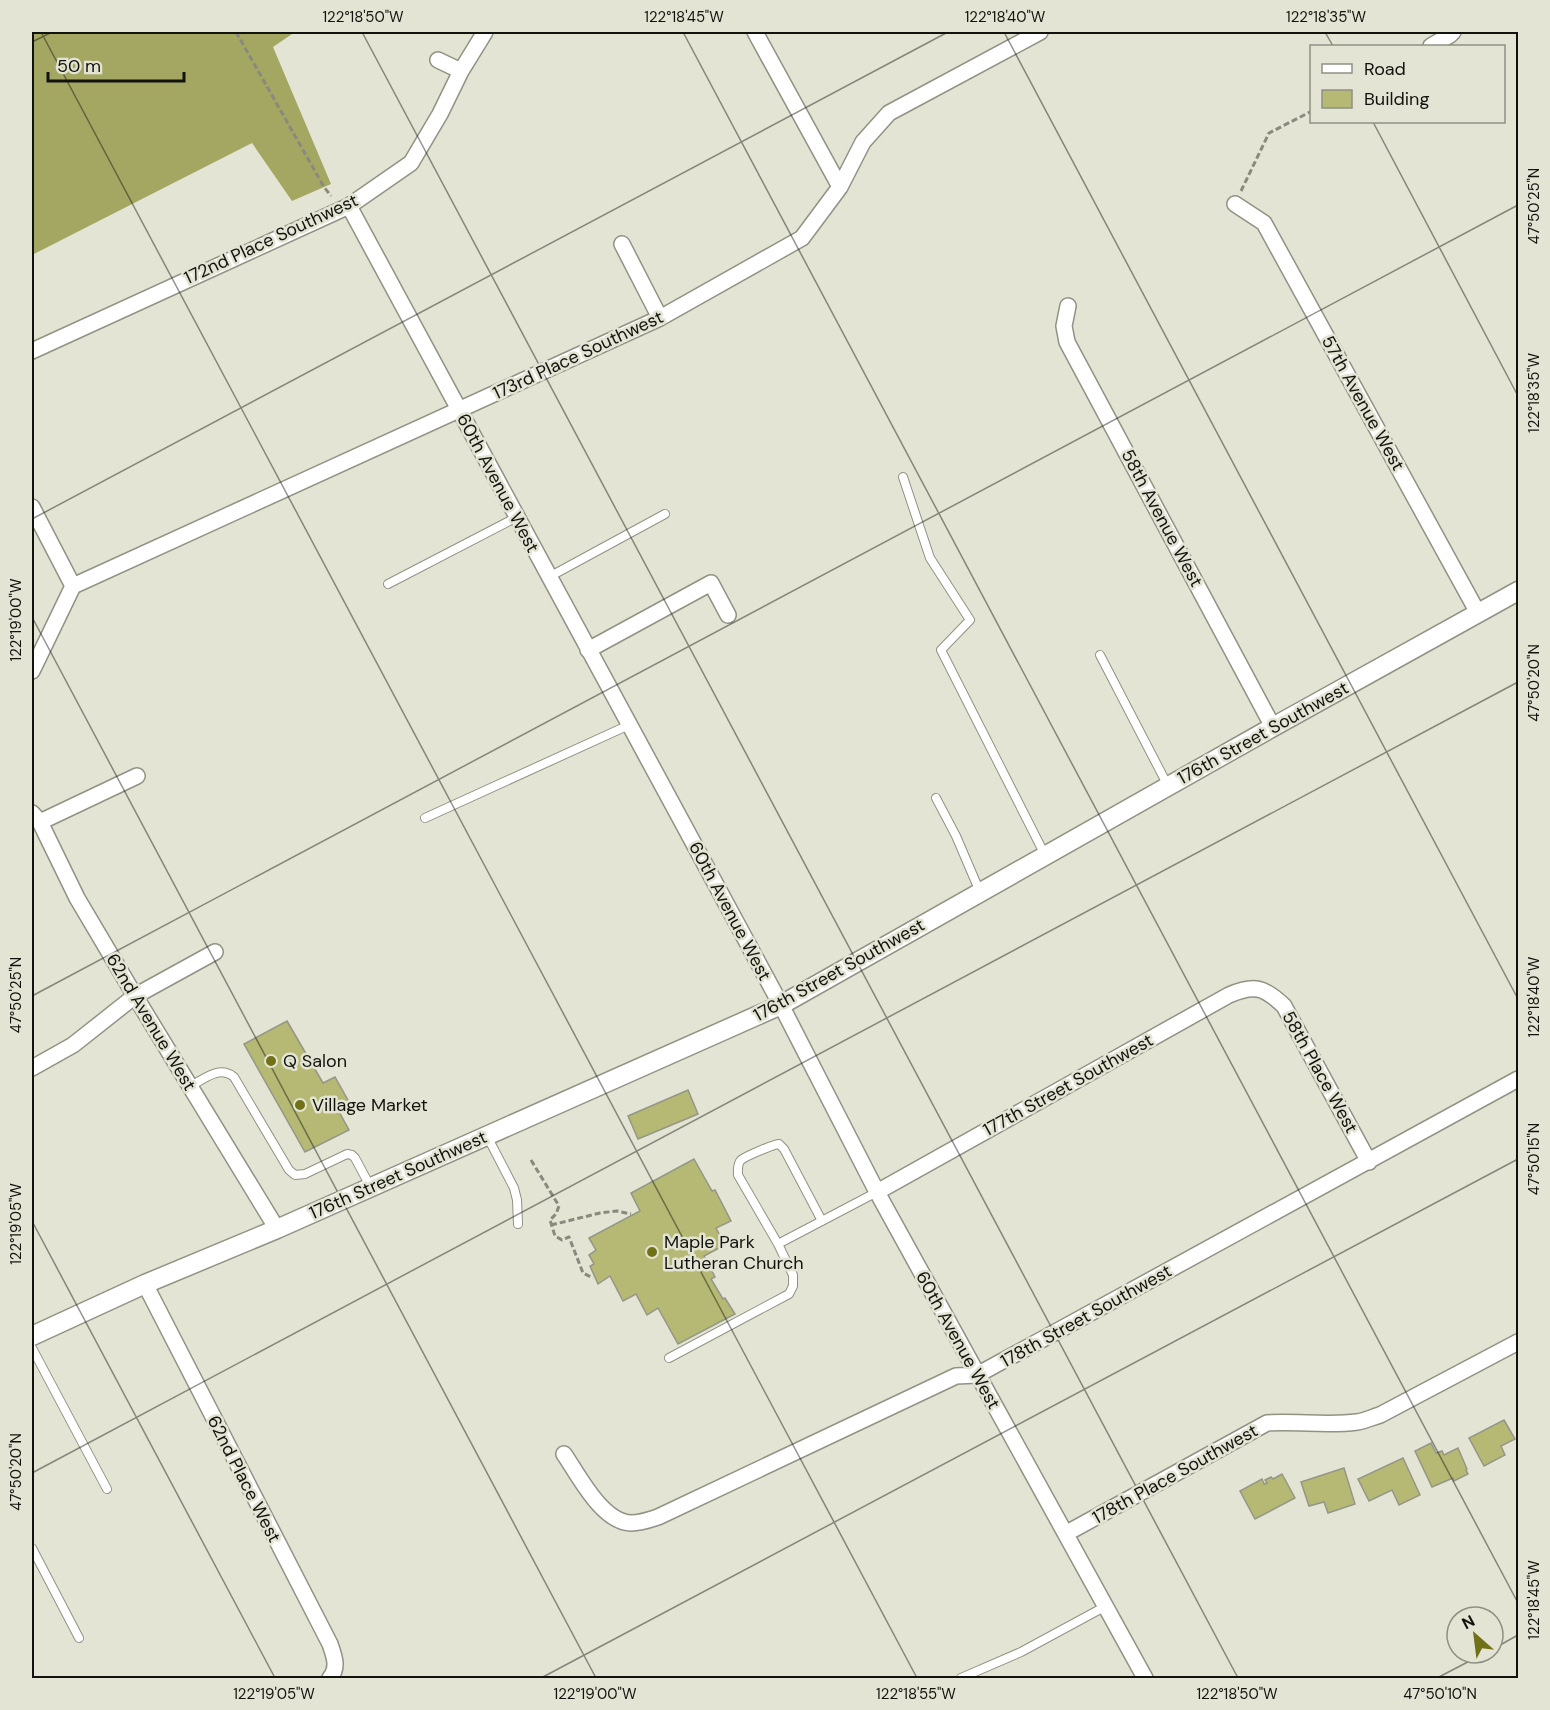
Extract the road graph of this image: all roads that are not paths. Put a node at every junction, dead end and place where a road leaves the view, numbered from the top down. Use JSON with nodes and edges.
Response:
{"nodes":[{"id":1,"x":485,"y":32,"type":"edge"},
{"id":2,"x":755,"y":32,"type":"edge"},
{"id":3,"x":1005,"y":32,"type":"edge"},
{"id":4,"x":1040,"y":32,"type":"edge"},
{"id":5,"x":1453,"y":32,"type":"edge"},
{"id":6,"x":1433,"y":45,"type":"edge"},
{"id":7,"x":1012,"y":46,"type":"junction"},
{"id":8,"x":438,"y":60,"type":"dead end"},
{"id":9,"x":461,"y":72,"type":"junction"},
{"id":10,"x":840,"y":187,"type":"junction"},
{"id":11,"x":1235,"y":204,"type":"road end"},
{"id":12,"x":345,"y":207,"type":"junction"},
{"id":13,"x":622,"y":244,"type":"dead end"},
{"id":14,"x":1068,"y":306,"type":"dead end"},
{"id":15,"x":660,"y":318,"type":"junction"},
{"id":16,"x":32,"y":351,"type":"edge"},
{"id":17,"x":459,"y":411,"type":"junction"},
{"id":18,"x":903,"y":477,"type":"dead end"},
{"id":19,"x":32,"y":507,"type":"edge"},
{"id":20,"x":665,"y":514,"type":"dead end"},
{"id":21,"x":517,"y":517,"type":"junction"},
{"id":22,"x":549,"y":577,"type":"junction"},
{"id":23,"x":388,"y":584,"type":"dead end"},
{"id":24,"x":73,"y":586,"type":"junction"},
{"id":25,"x":1518,"y":591,"type":"edge"},
{"id":26,"x":1478,"y":613,"type":"junction"},
{"id":27,"x":728,"y":615,"type":"dead end"},
{"id":28,"x":588,"y":650,"type":"junction"},
{"id":29,"x":1100,"y":655,"type":"dead end"},
{"id":30,"x":32,"y":671,"type":"edge"},
{"id":31,"x":629,"y":725,"type":"junction"},
{"id":32,"x":1273,"y":727,"type":"junction"},
{"id":33,"x":137,"y":776,"type":"dead end"},
{"id":34,"x":1168,"y":786,"type":"junction"},
{"id":35,"x":936,"y":798,"type":"dead end"},
{"id":36,"x":36,"y":817,"type":"edge"},
{"id":37,"x":425,"y":818,"type":"dead end"},
{"id":38,"x":1045,"y":855,"type":"junction"},
{"id":39,"x":980,"y":892,"type":"junction"},
{"id":40,"x":215,"y":952,"type":"dead end"},
{"id":41,"x":1263,"y":990,"type":"joint"},
{"id":42,"x":135,"y":996,"type":"junction"},
{"id":43,"x":781,"y":1005,"type":"junction"},
{"id":44,"x":32,"y":1068,"type":"edge"},
{"id":45,"x":1518,"y":1079,"type":"edge"},
{"id":46,"x":190,"y":1086,"type":"junction"},
{"id":47,"x":487,"y":1136,"type":"junction"},
{"id":48,"x":1369,"y":1162,"type":"junction"},
{"id":49,"x":370,"y":1188,"type":"junction"},
{"id":50,"x":877,"y":1192,"type":"junction"},
{"id":51,"x":822,"y":1221,"type":"junction"},
{"id":52,"x":518,"y":1224,"type":"dead end"},
{"id":53,"x":277,"y":1229,"type":"junction"},
{"id":54,"x":778,"y":1244,"type":"junction"},
{"id":55,"x":145,"y":1284,"type":"junction"},
{"id":56,"x":32,"y":1336,"type":"edge"},
{"id":57,"x":1518,"y":1342,"type":"edge"},
{"id":58,"x":32,"y":1348,"type":"edge"},
{"id":59,"x":669,"y":1358,"type":"dead end"},
{"id":60,"x":977,"y":1375,"type":"junction"},
{"id":61,"x":564,"y":1454,"type":"dead end"},
{"id":62,"x":107,"y":1489,"type":"dead end"},
{"id":63,"x":1066,"y":1533,"type":"junction"},
{"id":64,"x":32,"y":1548,"type":"edge"},
{"id":65,"x":1106,"y":1606,"type":"junction"},
{"id":66,"x":79,"y":1638,"type":"dead end"},
{"id":67,"x":331,"y":1677,"type":"edge"},
{"id":68,"x":961,"y":1678,"type":"edge"},
{"id":69,"x":1145,"y":1678,"type":"edge"}],
"edges":[{"from":1,"to":9,"type":"street","name":"172nd Place Southwest"},
{"from":2,"to":10,"type":"street"},
{"from":3,"to":7,"type":"street"},
{"from":4,"to":7,"type":"street","name":"173rd Place Southwest"},
{"from":5,"to":6,"type":"street"},
{"from":7,"to":10,"type":"street","name":"173rd Place Southwest"},
{"from":8,"to":9,"type":"street"},
{"from":9,"to":12,"type":"street","name":"172nd Place Southwest"},
{"from":10,"to":15,"type":"street","name":"173rd Place Southwest"},
{"from":11,"to":26,"type":"street","name":"57th Avenue West"},
{"from":12,"to":16,"type":"street","name":"172nd Place Southwest"},
{"from":12,"to":17,"type":"street","name":"60th Avenue West"},
{"from":13,"to":15,"type":"street"},
{"from":14,"to":32,"type":"street","name":"58th Avenue West"},
{"from":15,"to":17,"type":"street","name":"173rd Place Southwest"},
{"from":17,"to":21,"type":"street","name":"60th Avenue West"},
{"from":17,"to":24,"type":"street","name":"173rd Place Southwest"},
{"from":18,"to":38,"type":"lane"},
{"from":19,"to":24,"type":"street"},
{"from":20,"to":22,"type":"lane"},
{"from":21,"to":22,"type":"street","name":"60th Avenue West"},
{"from":21,"to":23,"type":"lane"},
{"from":22,"to":28,"type":"street","name":"60th Avenue West"},
{"from":24,"to":30,"type":"street"},
{"from":25,"to":26,"type":"street","name":"176th Street Southwest"},
{"from":26,"to":32,"type":"street","name":"176th Street Southwest"},
{"from":27,"to":28,"type":"street"},
{"from":28,"to":31,"type":"street","name":"60th Avenue West"},
{"from":29,"to":34,"type":"lane"},
{"from":31,"to":37,"type":"lane"},
{"from":31,"to":43,"type":"street","name":"60th Avenue West"},
{"from":32,"to":34,"type":"street","name":"176th Street Southwest"},
{"from":33,"to":36,"type":"street"},
{"from":34,"to":38,"type":"street","name":"176th Street Southwest"},
{"from":35,"to":39,"type":"lane"},
{"from":36,"to":42,"type":"street","name":"62nd Avenue West"},
{"from":38,"to":39,"type":"street","name":"176th Street Southwest"},
{"from":39,"to":43,"type":"street","name":"176th Street Southwest"},
{"from":40,"to":42,"type":"street"},
{"from":41,"to":48,"type":"street","name":"58th Place West"},
{"from":41,"to":50,"type":"street","name":"177th Street Southwest"},
{"from":42,"to":44,"type":"street"},
{"from":42,"to":46,"type":"street","name":"62nd Avenue West"},
{"from":43,"to":47,"type":"street","name":"176th Street Southwest"},
{"from":43,"to":50,"type":"street","name":"60th Avenue West"},
{"from":45,"to":48,"type":"street","name":"178th Street Southwest"},
{"from":46,"to":49,"type":"lane"},
{"from":46,"to":53,"type":"street","name":"62nd Avenue West"},
{"from":47,"to":49,"type":"street","name":"176th Street Southwest"},
{"from":47,"to":52,"type":"lane"},
{"from":48,"to":60,"type":"street","name":"178th Street Southwest"},
{"from":49,"to":53,"type":"street","name":"176th Street Southwest"},
{"from":50,"to":51,"type":"lane"},
{"from":50,"to":60,"type":"street","name":"60th Avenue West"},
{"from":51,"to":54,"type":"lane"},
{"from":51,"to":54,"type":"lane"},
{"from":53,"to":55,"type":"street","name":"176th Street Southwest"},
{"from":54,"to":59,"type":"lane"},
{"from":55,"to":56,"type":"street","name":"176th Street Southwest"},
{"from":55,"to":67,"type":"street","name":"62nd Place West"},
{"from":57,"to":63,"type":"street","name":"178th Place Southwest"},
{"from":58,"to":62,"type":"lane"},
{"from":60,"to":61,"type":"street","name":"178th Street Southwest"},
{"from":60,"to":63,"type":"street","name":"60th Avenue West"},
{"from":63,"to":65,"type":"street","name":"60th Avenue West"},
{"from":64,"to":66,"type":"lane"},
{"from":65,"to":68,"type":"lane"},
{"from":65,"to":69,"type":"street","name":"60th Avenue West"}]}
